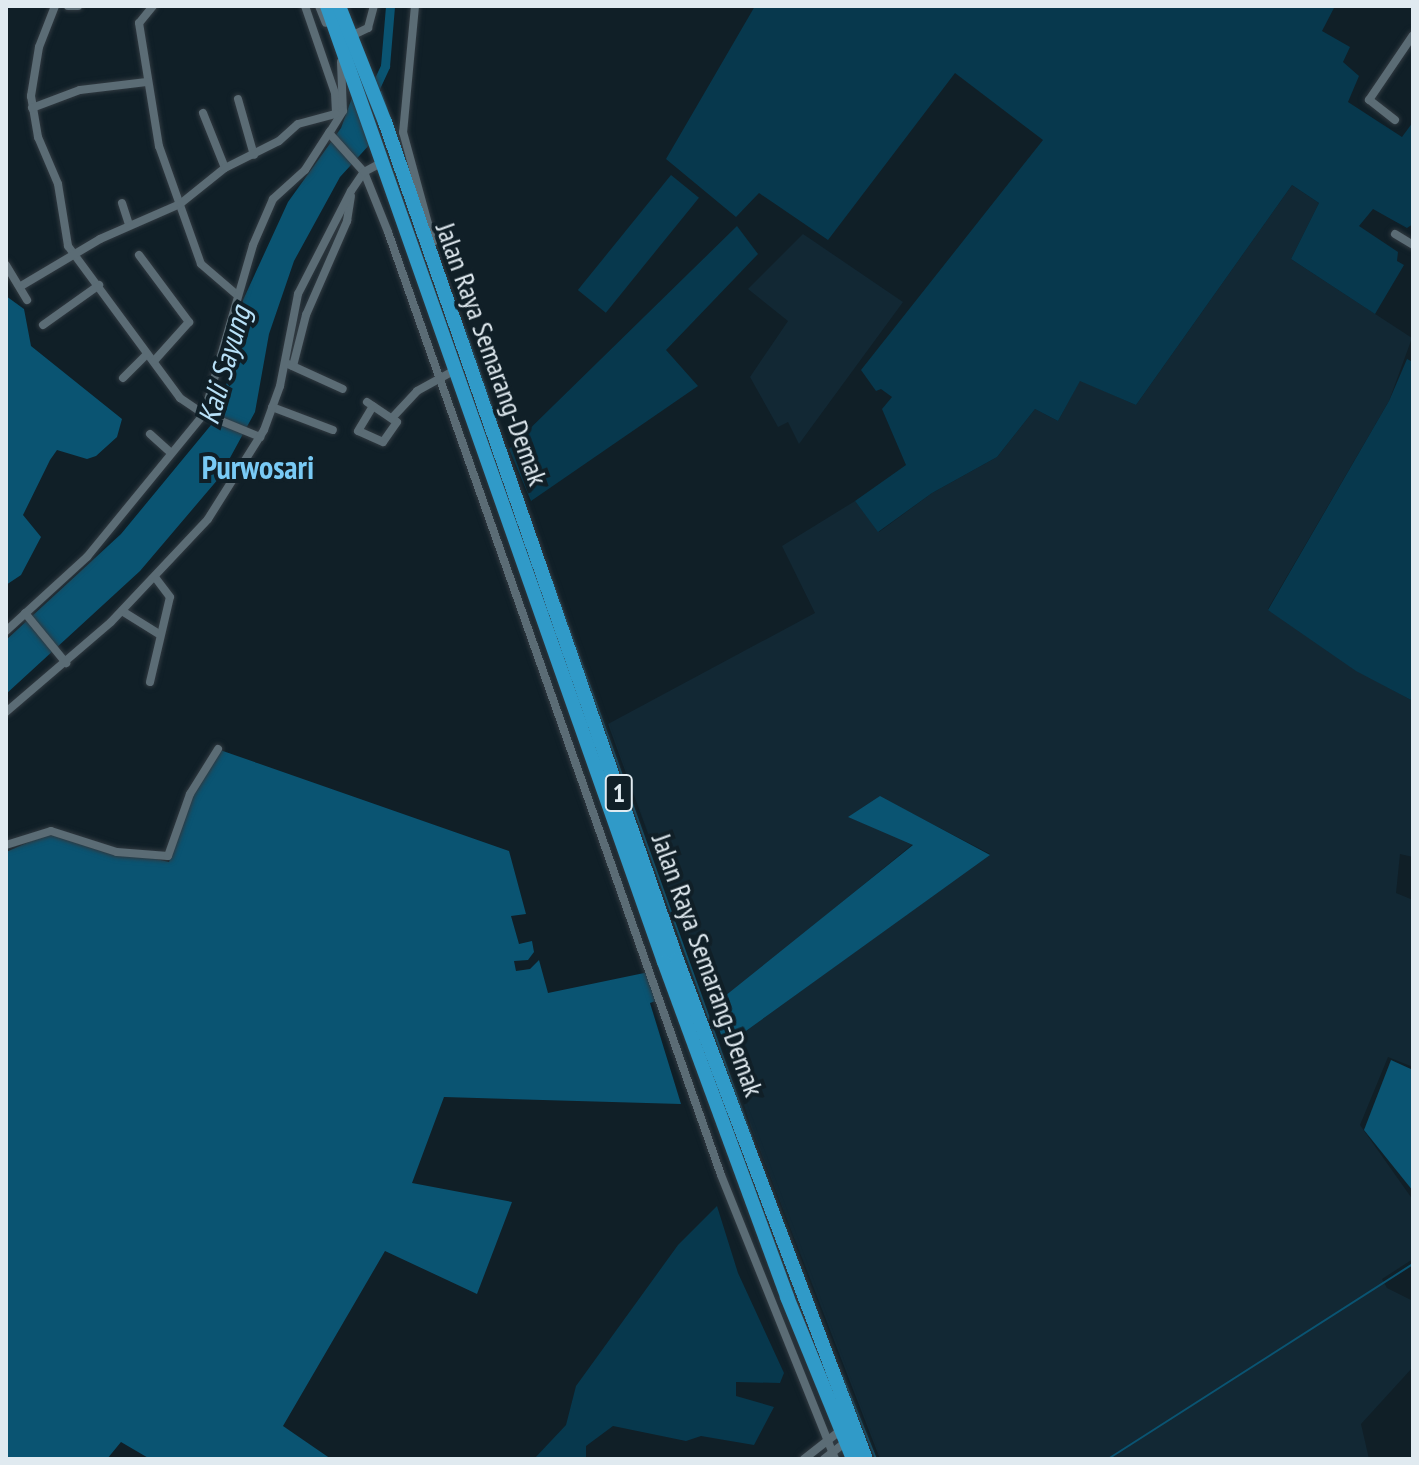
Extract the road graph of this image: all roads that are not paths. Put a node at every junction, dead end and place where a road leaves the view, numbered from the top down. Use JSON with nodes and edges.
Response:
{"nodes":[{"id":1,"x":55,"y":6,"type":"edge"},
{"id":2,"x":68,"y":6,"type":"edge"},
{"id":3,"x":78,"y":6,"type":"edge"},
{"id":4,"x":153,"y":6,"type":"edge"},
{"id":5,"x":374,"y":6,"type":"edge"},
{"id":6,"x":415,"y":6,"type":"edge"},
{"id":7,"x":320,"y":11,"type":"edge"},
{"id":8,"x":1413,"y":35,"type":"edge"},
{"id":9,"x":351,"y":36,"type":"junction"},
{"id":10,"x":1410,"y":45,"type":"edge"},
{"id":11,"x":147,"y":82,"type":"junction"},
{"id":12,"x":238,"y":99,"type":"dead end"},
{"id":13,"x":32,"y":108,"type":"junction"},
{"id":14,"x":203,"y":113,"type":"dead end"},
{"id":15,"x":339,"y":113,"type":"junction"},
{"id":16,"x":1395,"y":120,"type":"dead end"},
{"id":17,"x":380,"y":128,"type":"junction"},
{"id":18,"x":331,"y":135,"type":"junction"},
{"id":19,"x":254,"y":155,"type":"junction"},
{"id":20,"x":383,"y":162,"type":"junction"},
{"id":21,"x":225,"y":168,"type":"junction"},
{"id":22,"x":364,"y":172,"type":"junction"},
{"id":23,"x":351,"y":191,"type":"junction"},
{"id":24,"x":122,"y":203,"type":"dead end"},
{"id":25,"x":179,"y":204,"type":"junction"},
{"id":26,"x":129,"y":225,"type":"junction"},
{"id":27,"x":1395,"y":234,"type":"dead end"},
{"id":28,"x":1413,"y":245,"type":"edge"},
{"id":29,"x":73,"y":255,"type":"junction"},
{"id":30,"x":139,"y":255,"type":"dead end"},
{"id":31,"x":6,"y":265,"type":"edge"},
{"id":32,"x":433,"y":267,"type":"junction"},
{"id":33,"x":99,"y":285,"type":"junction"},
{"id":34,"x":21,"y":286,"type":"junction"},
{"id":35,"x":236,"y":294,"type":"junction"},
{"id":36,"x":27,"y":300,"type":"dead end"},
{"id":37,"x":43,"y":325,"type":"dead end"},
{"id":38,"x":147,"y":354,"type":"junction"},
{"id":39,"x":154,"y":361,"type":"junction"},
{"id":40,"x":284,"y":362,"type":"junction"},
{"id":41,"x":293,"y":366,"type":"junction"},
{"id":42,"x":447,"y":373,"type":"junction"},
{"id":43,"x":123,"y":378,"type":"dead end"},
{"id":44,"x":343,"y":389,"type":"dead end"},
{"id":45,"x":272,"y":407,"type":"junction"},
{"id":46,"x":208,"y":415,"type":"junction"},
{"id":47,"x":392,"y":418,"type":"junction"},
{"id":48,"x":333,"y":430,"type":"dead end"},
{"id":49,"x":150,"y":434,"type":"dead end"},
{"id":50,"x":260,"y":437,"type":"junction"},
{"id":51,"x":171,"y":453,"type":"junction"},
{"id":52,"x":155,"y":577,"type":"junction"},
{"id":53,"x":122,"y":611,"type":"junction"},
{"id":54,"x":26,"y":615,"type":"junction"},
{"id":55,"x":548,"y":616,"type":"junction"},
{"id":56,"x":6,"y":631,"type":"edge"},
{"id":57,"x":159,"y":634,"type":"junction"},
{"id":58,"x":65,"y":662,"type":"junction"},
{"id":59,"x":150,"y":682,"type":"dead end"},
{"id":60,"x":6,"y":712,"type":"edge"},
{"id":61,"x":218,"y":749,"type":"dead end"},
{"id":62,"x":6,"y":845,"type":"edge"},
{"id":63,"x":738,"y":1163,"type":"junction"},
{"id":64,"x":721,"y":1175,"type":"junction"},
{"id":65,"x":827,"y":1439,"type":"junction"},
{"id":66,"x":850,"y":1445,"type":"edge"},
{"id":67,"x":834,"y":1456,"type":"edge"},
{"id":68,"x":804,"y":1459,"type":"edge"},
{"id":69,"x":824,"y":1459,"type":"edge"},
{"id":70,"x":866,"y":1459,"type":"edge"}],
"edges":[{"from":1,"to":13,"type":"street"},
{"from":2,"to":3,"type":"street"},
{"from":4,"to":11,"type":"street"},
{"from":5,"to":9,"type":"street"},
{"from":6,"to":32,"type":"street"},
{"from":7,"to":9,"type":"highway","number":"1"},
{"from":7,"to":15,"type":"street"},
{"from":7,"to":15,"type":"street"},
{"from":7,"to":17,"type":"highway","number":"1"},
{"from":8,"to":10,"type":"street"},
{"from":9,"to":17,"type":"highway","number":"1"},
{"from":10,"to":16,"type":"street"},
{"from":11,"to":13,"type":"street"},
{"from":11,"to":25,"type":"street"},
{"from":12,"to":19,"type":"street"},
{"from":13,"to":29,"type":"street"},
{"from":14,"to":21,"type":"street"},
{"from":15,"to":18,"type":"street"},
{"from":15,"to":19,"type":"street"},
{"from":17,"to":20,"type":"highway","name":"Jalan Raya Semarang-Demak","number":"1"},
{"from":17,"to":32,"type":"highway","name":"Jalan Raya Semarang-Demak","number":"1"},
{"from":18,"to":22,"type":"street"},
{"from":18,"to":35,"type":"street"},
{"from":19,"to":21,"type":"street"},
{"from":20,"to":22,"type":"street"},
{"from":20,"to":42,"type":"highway","name":"Jalan Raya Semarang-Demak","number":"1"},
{"from":21,"to":25,"type":"street"},
{"from":22,"to":23,"type":"street"},
{"from":22,"to":42,"type":"street"},
{"from":23,"to":40,"type":"street"},
{"from":23,"to":41,"type":"street"},
{"from":24,"to":26,"type":"street"},
{"from":25,"to":26,"type":"street"},
{"from":25,"to":35,"type":"street"},
{"from":26,"to":29,"type":"street"},
{"from":27,"to":28,"type":"street"},
{"from":29,"to":33,"type":"street"},
{"from":29,"to":34,"type":"street"},
{"from":30,"to":39,"type":"street"},
{"from":31,"to":34,"type":"street"},
{"from":32,"to":55,"type":"highway","name":"Jalan Raya Semarang-Demak","number":"1"},
{"from":33,"to":37,"type":"street"},
{"from":33,"to":38,"type":"street"},
{"from":34,"to":36,"type":"street"},
{"from":35,"to":46,"type":"street"},
{"from":38,"to":39,"type":"street"},
{"from":38,"to":43,"type":"street"},
{"from":39,"to":46,"type":"street"},
{"from":40,"to":41,"type":"street"},
{"from":40,"to":45,"type":"street"},
{"from":41,"to":44,"type":"street"},
{"from":42,"to":47,"type":"street"},
{"from":42,"to":55,"type":"highway","name":"Jalan Raya Semarang-Demak","number":"1"},
{"from":42,"to":64,"type":"street"},
{"from":45,"to":48,"type":"street"},
{"from":45,"to":50,"type":"street"},
{"from":46,"to":50,"type":"street"},
{"from":46,"to":51,"type":"street"},
{"from":47,"to":47,"type":"street"},
{"from":49,"to":51,"type":"street"},
{"from":50,"to":52,"type":"street"},
{"from":51,"to":54,"type":"street"},
{"from":52,"to":53,"type":"street"},
{"from":52,"to":57,"type":"street"},
{"from":53,"to":57,"type":"street"},
{"from":53,"to":58,"type":"street"},
{"from":54,"to":56,"type":"street"},
{"from":54,"to":58,"type":"street"},
{"from":55,"to":63,"type":"highway","name":"Jalan Raya Semarang-Demak","number":"1"},
{"from":55,"to":66,"type":"highway","name":"Jalan Raya Semarang-Demak","number":"1"},
{"from":57,"to":59,"type":"street"},
{"from":58,"to":60,"type":"street"},
{"from":61,"to":62,"type":"street"},
{"from":63,"to":64,"type":"street"},
{"from":63,"to":66,"type":"highway","name":"Jalan Raya Semarang-Demak","number":"1"},
{"from":64,"to":65,"type":"street"},
{"from":65,"to":66,"type":"street"},
{"from":65,"to":67,"type":"street"},
{"from":65,"to":68,"type":"street"},
{"from":66,"to":67,"type":"street"},
{"from":66,"to":70,"type":"highway","name":"Jalan Raya Semarang-Demak","number":"1"},
{"from":67,"to":69,"type":"street"}]}
